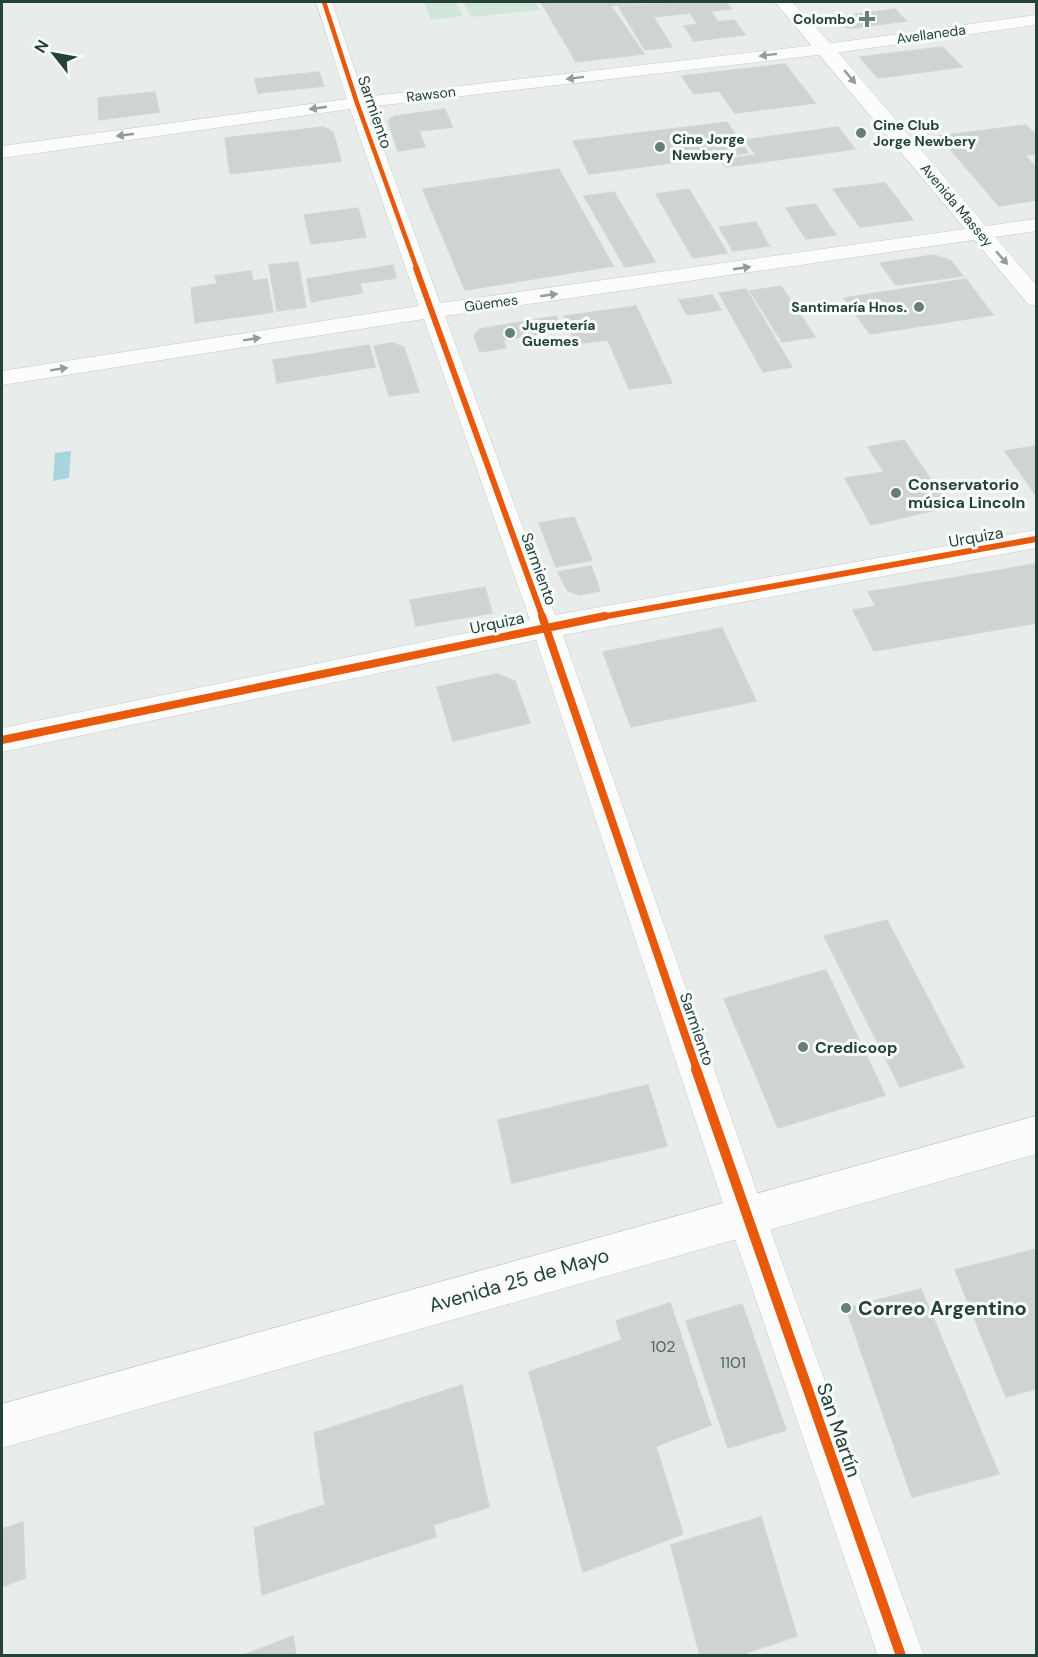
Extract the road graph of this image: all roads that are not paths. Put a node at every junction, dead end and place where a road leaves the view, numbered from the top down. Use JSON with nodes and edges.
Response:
{"nodes":[{"id":1,"x":324,"y":2,"type":"edge"},
{"id":2,"x":783,"y":2,"type":"edge"},
{"id":3,"x":1036,"y":20,"type":"edge"},
{"id":4,"x":826,"y":49,"type":"junction"},
{"id":5,"x":357,"y":103,"type":"junction"},
{"id":6,"x":2,"y":152,"type":"edge"},
{"id":7,"x":1036,"y":225,"type":"edge"},
{"id":8,"x":981,"y":234,"type":"junction"},
{"id":9,"x":1036,"y":298,"type":"edge"},
{"id":10,"x":431,"y":311,"type":"junction"},
{"id":11,"x":2,"y":378,"type":"edge"},
{"id":12,"x":1036,"y":540,"type":"edge"},
{"id":13,"x":546,"y":627,"type":"junction"},
{"id":14,"x":2,"y":740,"type":"edge"},
{"id":15,"x":1036,"y":1135,"type":"edge"},
{"id":16,"x":746,"y":1215,"type":"junction"},
{"id":17,"x":2,"y":1426,"type":"edge"},
{"id":18,"x":901,"y":1656,"type":"edge"}],
"edges":[{"from":1,"to":5,"type":"street","name":"Sarmiento"},
{"from":2,"to":4,"type":"main road","name":"Avenida Massey"},
{"from":3,"to":4,"type":"street","name":"Avellaneda"},
{"from":4,"to":5,"type":"street","name":"Rawson","one_way":true},
{"from":4,"to":8,"type":"main road","name":"Avenida Massey","one_way":true},
{"from":5,"to":6,"type":"street","name":"Rawson","one_way":true},
{"from":5,"to":10,"type":"street","name":"Sarmiento"},
{"from":7,"to":8,"type":"street","name":"Güemes"},
{"from":8,"to":9,"type":"main road","name":"Avenida Massey","one_way":true},
{"from":10,"to":8,"type":"street","name":"Güemes","one_way":true},
{"from":11,"to":10,"type":"street","name":"Güemes","one_way":true},
{"from":10,"to":13,"type":"street","name":"Sarmiento"},
{"from":12,"to":13,"type":"street","name":"Urquiza"},
{"from":13,"to":14,"type":"street","name":"Urquiza"},
{"from":13,"to":16,"type":"street","name":"Sarmiento"},
{"from":15,"to":16,"type":"main road","name":"Avenida 25 de Mayo"},
{"from":16,"to":17,"type":"main road","name":"Avenida 25 de Mayo"},
{"from":16,"to":18,"type":"street","name":"San Martín"}]}
